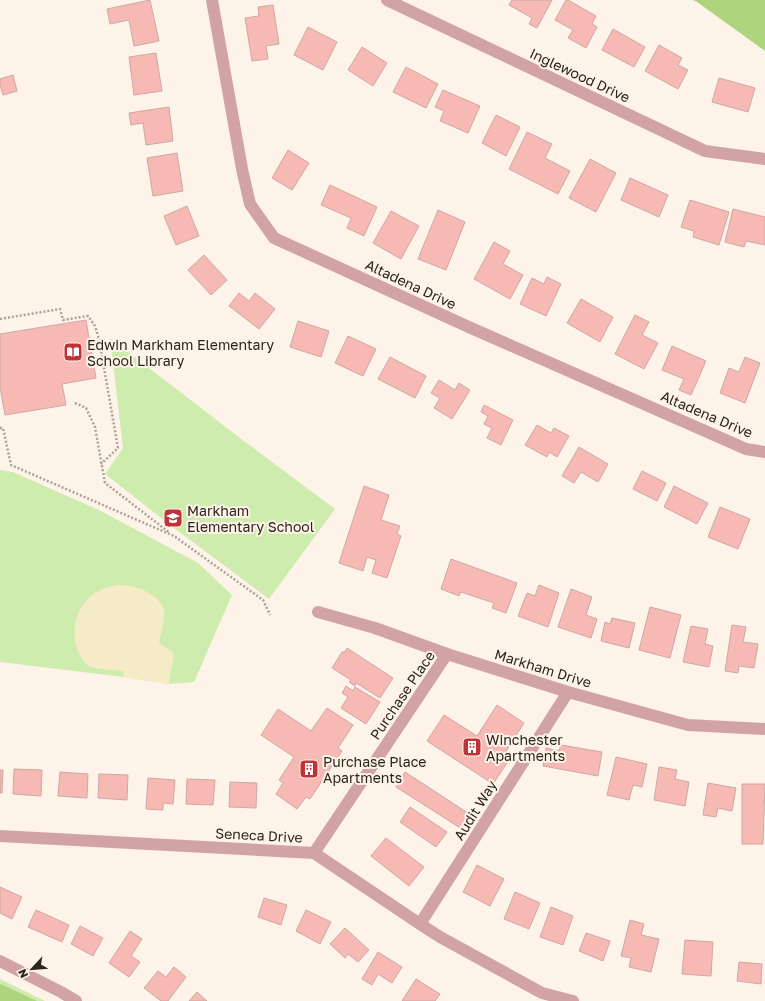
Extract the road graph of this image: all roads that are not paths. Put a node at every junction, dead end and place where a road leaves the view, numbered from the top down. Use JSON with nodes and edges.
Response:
{"nodes":[{"id":1,"x":212,"y":0,"type":"edge"},
{"id":2,"x":387,"y":0,"type":"edge"},
{"id":3,"x":765,"y":159,"type":"edge"},
{"id":4,"x":765,"y":452,"type":"edge"},
{"id":5,"x":318,"y":612,"type":"dead end"},
{"id":6,"x":447,"y":654,"type":"junction"},
{"id":7,"x":568,"y":692,"type":"junction"},
{"id":8,"x":765,"y":729,"type":"edge"},
{"id":9,"x":0,"y":836,"type":"edge"},
{"id":10,"x":314,"y":853,"type":"junction"},
{"id":11,"x":420,"y":924,"type":"junction"},
{"id":12,"x":0,"y":961,"type":"edge"},
{"id":13,"x":76,"y":1001,"type":"edge"},
{"id":14,"x":573,"y":1001,"type":"edge"}],
"edges":[{"from":1,"to":4,"type":"street","name":"Altadena Drive"},
{"from":2,"to":3,"type":"street","name":"Inglewood Drive"},
{"from":5,"to":6,"type":"street","name":"Markham Drive"},
{"from":6,"to":7,"type":"street","name":"Markham Drive"},
{"from":6,"to":10,"type":"street","name":"Purchase Place"},
{"from":7,"to":8,"type":"street","name":"Markham Drive"},
{"from":7,"to":11,"type":"street","name":"Audit Way"},
{"from":9,"to":10,"type":"street","name":"Seneca Drive"},
{"from":10,"to":11,"type":"street","name":"Seneca Drive"},
{"from":11,"to":14,"type":"street","name":"Seneca Drive"},
{"from":12,"to":13,"type":"street"}]}
